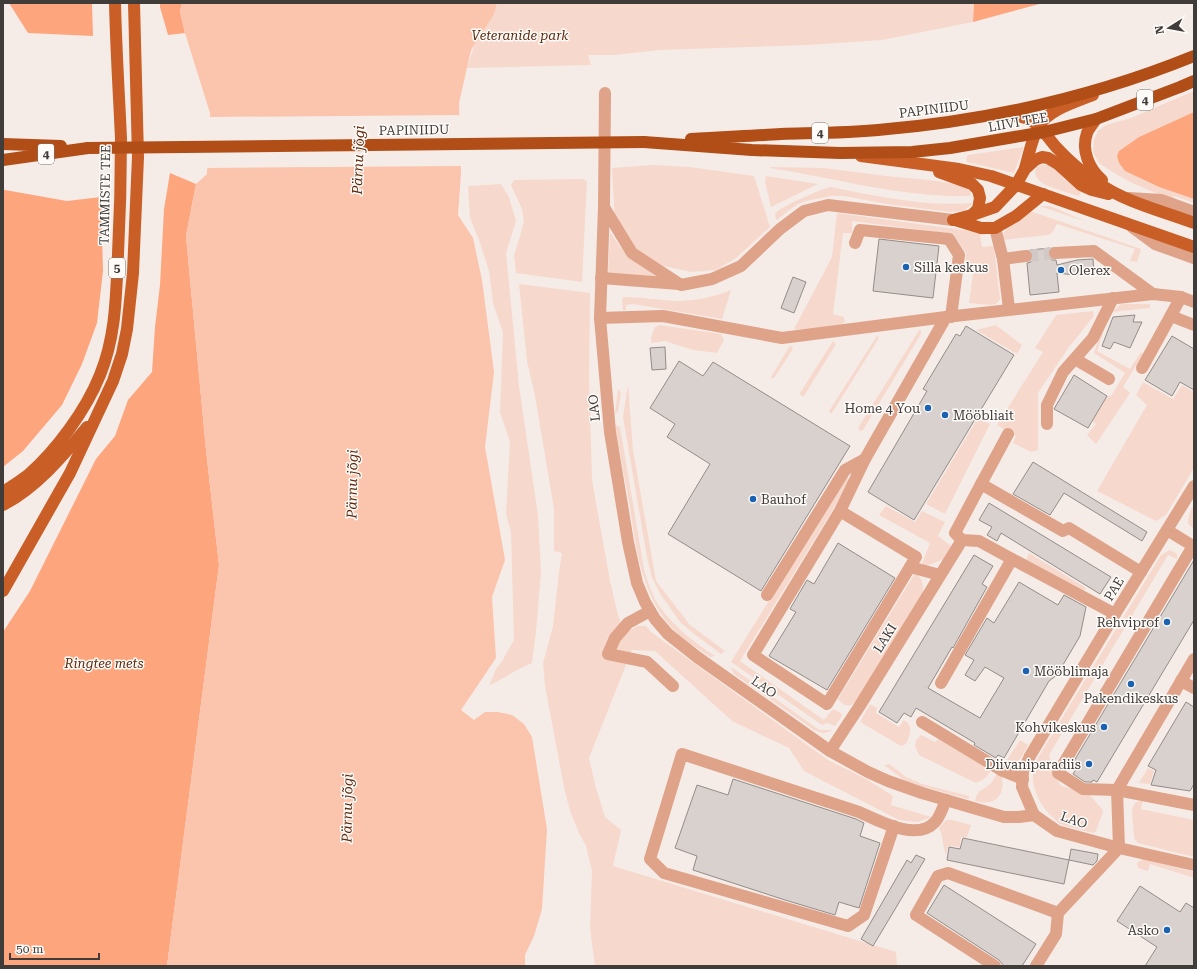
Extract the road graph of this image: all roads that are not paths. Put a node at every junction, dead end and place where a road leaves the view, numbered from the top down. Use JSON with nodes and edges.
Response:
{"nodes":[{"id":1,"x":134,"y":3,"type":"edge"},
{"id":2,"x":115,"y":4,"type":"edge"},
{"id":3,"x":1194,"y":56,"type":"edge"},
{"id":4,"x":1194,"y":81,"type":"edge"},
{"id":5,"x":1118,"y":84,"type":"junction"},
{"id":6,"x":605,"y":93,"type":"dead end"},
{"id":7,"x":996,"y":115,"type":"junction"},
{"id":8,"x":1096,"y":119,"type":"junction"},
{"id":9,"x":1040,"y":131,"type":"junction"},
{"id":10,"x":644,"y":142,"type":"junction"},
{"id":11,"x":3,"y":144,"type":"edge"},
{"id":12,"x":88,"y":148,"type":"junction"},
{"id":13,"x":840,"y":153,"type":"junction"},
{"id":14,"x":3,"y":160,"type":"edge"},
{"id":15,"x":915,"y":164,"type":"junction"},
{"id":16,"x":1025,"y":169,"type":"junction"},
{"id":17,"x":1016,"y":185,"type":"junction"},
{"id":18,"x":1042,"y":194,"type":"junction"},
{"id":19,"x":1125,"y":198,"type":"junction"},
{"id":20,"x":604,"y":207,"type":"junction"},
{"id":21,"x":1194,"y":212,"type":"edge"},
{"id":22,"x":972,"y":215,"type":"junction"},
{"id":23,"x":954,"y":220,"type":"junction"},
{"id":24,"x":1194,"y":223,"type":"edge"},
{"id":25,"x":1127,"y":224,"type":"junction"},
{"id":26,"x":995,"y":228,"type":"junction"},
{"id":27,"x":855,"y":243,"type":"dead end"},
{"id":28,"x":1194,"y":247,"type":"edge"},
{"id":29,"x":1055,"y":253,"type":"tunnel mouth"},
{"id":30,"x":1026,"y":256,"type":"tunnel mouth"},
{"id":31,"x":1194,"y":258,"type":"edge"},
{"id":32,"x":1003,"y":259,"type":"junction"},
{"id":33,"x":601,"y":278,"type":"junction"},
{"id":34,"x":681,"y":284,"type":"junction"},
{"id":35,"x":1153,"y":294,"type":"junction"},
{"id":36,"x":1181,"y":297,"type":"junction"},
{"id":37,"x":1113,"y":298,"type":"junction"},
{"id":38,"x":1194,"y":302,"type":"edge"},
{"id":39,"x":1009,"y":309,"type":"junction"},
{"id":40,"x":1170,"y":316,"type":"junction"},
{"id":41,"x":949,"y":317,"type":"junction"},
{"id":42,"x":600,"y":318,"type":"junction"},
{"id":43,"x":1194,"y":325,"type":"edge"},
{"id":44,"x":1075,"y":359,"type":"junction"},
{"id":45,"x":1142,"y":368,"type":"dead end"},
{"id":46,"x":1108,"y":379,"type":"dead end"},
{"id":47,"x":99,"y":412,"type":"junction"},
{"id":48,"x":1047,"y":424,"type":"dead end"},
{"id":49,"x":1008,"y":434,"type":"dead end"},
{"id":50,"x":865,"y":459,"type":"junction"},
{"id":51,"x":981,"y":484,"type":"junction"},
{"id":52,"x":1194,"y":486,"type":"edge"},
{"id":53,"x":3,"y":492,"type":"edge"},
{"id":54,"x":3,"y":505,"type":"edge"},
{"id":55,"x":840,"y":511,"type":"junction"},
{"id":56,"x":1167,"y":530,"type":"junction"},
{"id":57,"x":962,"y":540,"type":"junction"},
{"id":58,"x":1193,"y":547,"type":"edge"},
{"id":59,"x":1012,"y":558,"type":"junction"},
{"id":60,"x":910,"y":567,"type":"junction"},
{"id":61,"x":1141,"y":572,"type":"junction"},
{"id":62,"x":940,"y":576,"type":"junction"},
{"id":63,"x":3,"y":591,"type":"edge"},
{"id":64,"x":767,"y":594,"type":"dead end"},
{"id":65,"x":650,"y":611,"type":"junction"},
{"id":66,"x":1115,"y":614,"type":"junction"},
{"id":67,"x":1194,"y":659,"type":"edge"},
{"id":68,"x":1181,"y":681,"type":"junction"},
{"id":69,"x":941,"y":683,"type":"dead end"},
{"id":70,"x":674,"y":686,"type":"dead end"},
{"id":71,"x":1194,"y":688,"type":"edge"},
{"id":72,"x":922,"y":722,"type":"dead end"},
{"id":73,"x":830,"y":751,"type":"junction"},
{"id":74,"x":1023,"y":779,"type":"junction"},
{"id":75,"x":1117,"y":790,"type":"junction"},
{"id":76,"x":946,"y":800,"type":"junction"},
{"id":77,"x":1194,"y":805,"type":"edge"},
{"id":78,"x":1034,"y":815,"type":"junction"},
{"id":79,"x":894,"y":826,"type":"junction"},
{"id":80,"x":1119,"y":848,"type":"junction"},
{"id":81,"x":1194,"y":865,"type":"edge"},
{"id":82,"x":1058,"y":913,"type":"junction"},
{"id":83,"x":995,"y":966,"type":"edge"},
{"id":84,"x":1036,"y":966,"type":"edge"}],
"edges":[{"from":1,"to":47,"type":"main road","number":"5"},
{"from":2,"to":53,"type":"main road","name":"TAMMISTE TEE","number":"5"},
{"from":3,"to":5,"type":"highway","name":"LIIVI TEE","number":"4"},
{"from":4,"to":8,"type":"highway","name":"LIIVI TEE","number":"4"},
{"from":5,"to":7,"type":"highway","name":"LIIVI TEE","number":"4"},
{"from":5,"to":9,"type":"main road"},
{"from":6,"to":20,"type":"street","name":"LAO"},
{"from":7,"to":9,"type":"main road","name":"PAPINIIDU"},
{"from":7,"to":10,"type":"highway","name":"PAPINIIDU","number":"4"},
{"from":8,"to":9,"type":"highway","name":"LIIVI TEE","number":"4"},
{"from":8,"to":19,"type":"main road"},
{"from":9,"to":13,"type":"highway","name":"LIIVI TEE","number":"4"},
{"from":9,"to":16,"type":"main road"},
{"from":9,"to":19,"type":"main road","name":"PAPINIIDU"},
{"from":10,"to":12,"type":"highway","name":"PAPINIIDU","number":"4","bridge":true},
{"from":10,"to":13,"type":"highway","name":"PAPINIIDU","number":"4"},
{"from":11,"to":12,"type":"highway","number":"4"},
{"from":12,"to":14,"type":"highway","number":"4"},
{"from":13,"to":15,"type":"main road","name":"PAPINIIDU"},
{"from":15,"to":17,"type":"main road","name":"PAPINIIDU"},
{"from":15,"to":22,"type":"main road"},
{"from":16,"to":17,"type":"main road"},
{"from":16,"to":19,"type":"main road"},
{"from":17,"to":18,"type":"main road","name":"PAPINIIDU"},
{"from":17,"to":22,"type":"main road"},
{"from":18,"to":25,"type":"main road","name":"PAPINIIDU"},
{"from":18,"to":26,"type":"main road"},
{"from":19,"to":21,"type":"street"},
{"from":19,"to":24,"type":"main road","name":"PAPINIIDU"},
{"from":20,"to":33,"type":"street","name":"LAO"},
{"from":20,"to":34,"type":"street"},
{"from":22,"to":23,"type":"main road"},
{"from":23,"to":26,"type":"main road"},
{"from":23,"to":34,"type":"street"},
{"from":25,"to":28,"type":"main road","name":"PAPINIIDU"},
{"from":25,"to":31,"type":"street"},
{"from":26,"to":32,"type":"street"},
{"from":27,"to":41,"type":"street"},
{"from":29,"to":35,"type":"street"},
{"from":30,"to":32,"type":"street"},
{"from":32,"to":39,"type":"street"},
{"from":33,"to":34,"type":"street"},
{"from":33,"to":42,"type":"street","name":"LAO"},
{"from":35,"to":36,"type":"street"},
{"from":35,"to":37,"type":"street"},
{"from":36,"to":38,"type":"street"},
{"from":36,"to":40,"type":"street"},
{"from":37,"to":39,"type":"street"},
{"from":37,"to":44,"type":"street"},
{"from":39,"to":41,"type":"street"},
{"from":40,"to":43,"type":"street"},
{"from":40,"to":45,"type":"street"},
{"from":41,"to":42,"type":"street"},
{"from":41,"to":50,"type":"street"},
{"from":42,"to":65,"type":"street","name":"LAO"},
{"from":44,"to":46,"type":"street"},
{"from":44,"to":48,"type":"street"},
{"from":47,"to":54,"type":"main road","number":"5"},
{"from":47,"to":63,"type":"main road"},
{"from":49,"to":51,"type":"street"},
{"from":50,"to":55,"type":"street"},
{"from":50,"to":64,"type":"street"},
{"from":51,"to":57,"type":"street"},
{"from":51,"to":61,"type":"street"},
{"from":52,"to":56,"type":"street","name":"PAE"},
{"from":55,"to":60,"type":"street"},
{"from":55,"to":60,"type":"street"},
{"from":56,"to":58,"type":"street"},
{"from":56,"to":61,"type":"street","name":"PAE"},
{"from":57,"to":59,"type":"street"},
{"from":57,"to":62,"type":"street","name":"LAKI"},
{"from":58,"to":75,"type":"street"},
{"from":59,"to":66,"type":"street"},
{"from":59,"to":69,"type":"street"},
{"from":60,"to":62,"type":"street"},
{"from":61,"to":66,"type":"street","name":"PAE"},
{"from":62,"to":73,"type":"street","name":"LAKI"},
{"from":65,"to":70,"type":"street"},
{"from":65,"to":73,"type":"street","name":"LAO"},
{"from":66,"to":74,"type":"street","name":"PAE"},
{"from":67,"to":68,"type":"street"},
{"from":68,"to":71,"type":"street"},
{"from":68,"to":75,"type":"street"},
{"from":72,"to":74,"type":"street"},
{"from":73,"to":76,"type":"street","name":"LAO"},
{"from":74,"to":78,"type":"street","name":"PAE"},
{"from":75,"to":77,"type":"street"},
{"from":75,"to":80,"type":"street"},
{"from":76,"to":78,"type":"street","name":"LAO"},
{"from":76,"to":79,"type":"street"},
{"from":78,"to":80,"type":"street","name":"LAO"},
{"from":79,"to":79,"type":"street"},
{"from":80,"to":81,"type":"street","name":"LAO"},
{"from":80,"to":82,"type":"street"},
{"from":82,"to":83,"type":"street"},
{"from":82,"to":84,"type":"street"}]}
